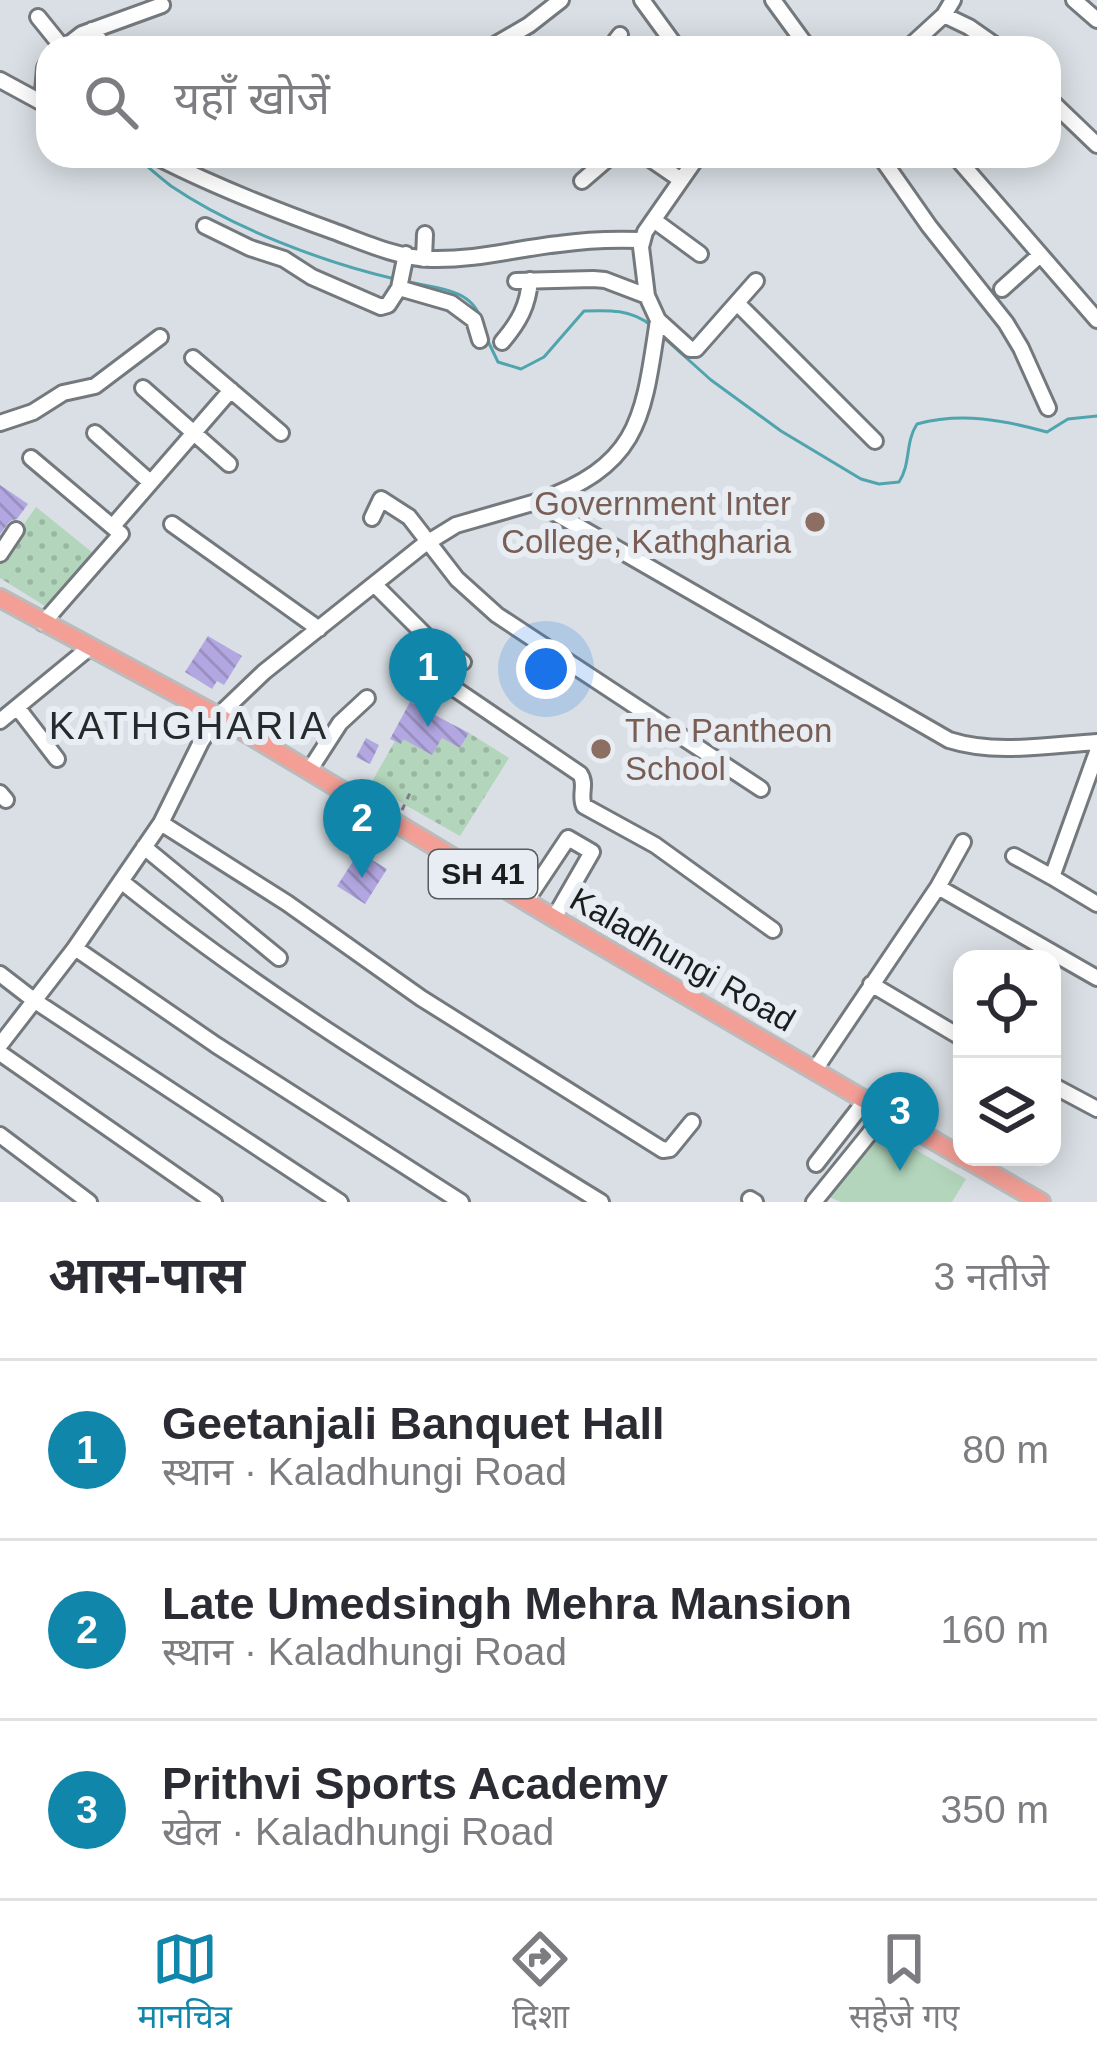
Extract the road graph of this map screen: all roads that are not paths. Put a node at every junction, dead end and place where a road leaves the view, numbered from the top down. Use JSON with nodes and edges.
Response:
{"nodes":[{"id":1,"x":561,"y":0,"type":"edge"},
{"id":2,"x":642,"y":0,"type":"edge"},
{"id":3,"x":773,"y":0,"type":"edge"},
{"id":4,"x":952,"y":0,"type":"edge"},
{"id":5,"x":1074,"y":0,"type":"edge"},
{"id":6,"x":163,"y":4,"type":"dead end"},
{"id":7,"x":944,"y":15,"type":"junction"},
{"id":8,"x":38,"y":16,"type":"dead end"},
{"id":9,"x":1097,"y":20,"type":"edge"},
{"id":10,"x":92,"y":30,"type":"junction"},
{"id":11,"x":54,"y":36,"type":"edge"},
{"id":12,"x":82,"y":36,"type":"edge"},
{"id":13,"x":97,"y":36,"type":"edge"},
{"id":14,"x":510,"y":36,"type":"edge"},
{"id":15,"x":668,"y":36,"type":"edge"},
{"id":16,"x":799,"y":36,"type":"edge"},
{"id":17,"x":921,"y":36,"type":"edge"},
{"id":18,"x":982,"y":36,"type":"edge"},
{"id":19,"x":0,"y":80,"type":"edge"},
{"id":20,"x":36,"y":100,"type":"edge"},
{"id":21,"x":1061,"y":110,"type":"edge"},
{"id":22,"x":1097,"y":145,"type":"edge"},
{"id":23,"x":185,"y":168,"type":"edge"},
{"id":24,"x":597,"y":168,"type":"edge"},
{"id":25,"x":664,"y":168,"type":"edge"},
{"id":26,"x":689,"y":168,"type":"edge"},
{"id":27,"x":888,"y":168,"type":"edge"},
{"id":28,"x":965,"y":168,"type":"edge"},
{"id":29,"x":681,"y":179,"type":"junction"},
{"id":30,"x":582,"y":181,"type":"dead end"},
{"id":31,"x":655,"y":221,"type":"junction"},
{"id":32,"x":206,"y":226,"type":"dead end"},
{"id":33,"x":425,"y":234,"type":"dead end"},
{"id":34,"x":641,"y":240,"type":"junction"},
{"id":35,"x":406,"y":254,"type":"junction"},
{"id":36,"x":700,"y":254,"type":"dead end"},
{"id":37,"x":1040,"y":255,"type":"junction"},
{"id":38,"x":424,"y":259,"type":"junction"},
{"id":39,"x":399,"y":281,"type":"junction"},
{"id":40,"x":756,"y":281,"type":"dead end"},
{"id":41,"x":1002,"y":289,"type":"dead end"},
{"id":42,"x":647,"y":296,"type":"junction"},
{"id":43,"x":737,"y":302,"type":"junction"},
{"id":44,"x":658,"y":320,"type":"junction"},
{"id":45,"x":1097,"y":320,"type":"edge"},
{"id":46,"x":160,"y":337,"type":"dead end"},
{"id":47,"x":480,"y":340,"type":"dead end"},
{"id":48,"x":502,"y":341,"type":"dead end"},
{"id":49,"x":193,"y":358,"type":"dead end"},
{"id":50,"x":142,"y":388,"type":"dead end"},
{"id":51,"x":231,"y":390,"type":"junction"},
{"id":52,"x":1048,"y":408,"type":"dead end"},
{"id":53,"x":0,"y":424,"type":"edge"},
{"id":54,"x":95,"y":433,"type":"dead end"},
{"id":55,"x":281,"y":433,"type":"dead end"},
{"id":56,"x":194,"y":434,"type":"junction"},
{"id":57,"x":874,"y":441,"type":"dead end"},
{"id":58,"x":31,"y":458,"type":"dead end"},
{"id":59,"x":230,"y":464,"type":"dead end"},
{"id":60,"x":150,"y":482,"type":"junction"},
{"id":61,"x":536,"y":502,"type":"junction"},
{"id":62,"x":372,"y":518,"type":"dead end"},
{"id":63,"x":172,"y":524,"type":"dead end"},
{"id":64,"x":113,"y":526,"type":"junction"},
{"id":65,"x":16,"y":530,"type":"dead end"},
{"id":66,"x":429,"y":542,"type":"junction"},
{"id":67,"x":0,"y":554,"type":"edge"},
{"id":68,"x":375,"y":585,"type":"junction"},
{"id":69,"x":0,"y":598,"type":"edge"},
{"id":70,"x":43,"y":623,"type":"junction"},
{"id":71,"x":319,"y":629,"type":"junction"},
{"id":72,"x":89,"y":647,"type":"junction"},
{"id":73,"x":444,"y":650,"type":"junction"},
{"id":74,"x":463,"y":662,"type":"dead end"},
{"id":75,"x":367,"y":698,"type":"dead end"},
{"id":76,"x":17,"y":706,"type":"junction"},
{"id":77,"x":218,"y":716,"type":"junction"},
{"id":78,"x":0,"y":721,"type":"edge"},
{"id":79,"x":1097,"y":742,"type":"edge"},
{"id":80,"x":1097,"y":752,"type":"edge"},
{"id":81,"x":57,"y":759,"type":"dead end"},
{"id":82,"x":309,"y":771,"type":"junction"},
{"id":83,"x":761,"y":789,"type":"dead end"},
{"id":84,"x":1091,"y":789,"type":"edge"},
{"id":85,"x":160,"y":823,"type":"junction"},
{"id":86,"x":963,"y":842,"type":"dead end"},
{"id":87,"x":145,"y":847,"type":"junction"},
{"id":88,"x":1014,"y":856,"type":"dead end"},
{"id":89,"x":1052,"y":877,"type":"junction"},
{"id":90,"x":121,"y":881,"type":"junction"},
{"id":91,"x":938,"y":886,"type":"junction"},
{"id":92,"x":526,"y":901,"type":"junction"},
{"id":93,"x":1097,"y":904,"type":"edge"},
{"id":94,"x":554,"y":918,"type":"junction"},
{"id":95,"x":773,"y":930,"type":"dead end"},
{"id":96,"x":74,"y":948,"type":"junction"},
{"id":97,"x":279,"y":958,"type":"dead end"},
{"id":98,"x":0,"y":974,"type":"edge"},
{"id":99,"x":1097,"y":978,"type":"edge"},
{"id":100,"x":872,"y":984,"type":"junction"},
{"id":101,"x":35,"y":1001,"type":"junction"},
{"id":102,"x":953,"y":1033,"type":"edge"},
{"id":103,"x":0,"y":1049,"type":"edge"},
{"id":104,"x":814,"y":1070,"type":"junction"},
{"id":105,"x":1061,"y":1090,"type":"edge"},
{"id":106,"x":865,"y":1101,"type":"junction"},
{"id":107,"x":1097,"y":1109,"type":"edge"},
{"id":108,"x":886,"y":1113,"type":"junction"},
{"id":109,"x":692,"y":1122,"type":"dead end"},
{"id":110,"x":0,"y":1135,"type":"edge"},
{"id":111,"x":953,"y":1152,"type":"edge"},
{"id":112,"x":815,"y":1164,"type":"dead end"},
{"id":113,"x":978,"y":1166,"type":"edge"},
{"id":114,"x":89,"y":1202,"type":"edge"},
{"id":115,"x":214,"y":1202,"type":"edge"},
{"id":116,"x":340,"y":1202,"type":"edge"},
{"id":117,"x":461,"y":1202,"type":"edge"},
{"id":118,"x":601,"y":1202,"type":"edge"},
{"id":119,"x":814,"y":1202,"type":"edge"},
{"id":120,"x":1041,"y":1202,"type":"edge"}],
"edges":[{"from":1,"to":14,"type":"street"},
{"from":2,"to":15,"type":"street"},
{"from":3,"to":16,"type":"street"},
{"from":4,"to":7,"type":"street"},
{"from":5,"to":9,"type":"street"},
{"from":6,"to":10,"type":"street"},
{"from":7,"to":17,"type":"street"},
{"from":7,"to":18,"type":"street"},
{"from":8,"to":11,"type":"street"},
{"from":10,"to":12,"type":"street"},
{"from":10,"to":13,"type":"street"},
{"from":19,"to":20,"type":"street"},
{"from":21,"to":22,"type":"street"},
{"from":23,"to":35,"type":"street"},
{"from":24,"to":30,"type":"street"},
{"from":25,"to":29,"type":"street"},
{"from":26,"to":29,"type":"street"},
{"from":27,"to":52,"type":"street"},
{"from":28,"to":37,"type":"street"},
{"from":29,"to":31,"type":"street"},
{"from":31,"to":34,"type":"street"},
{"from":31,"to":36,"type":"street"},
{"from":32,"to":39,"type":"street"},
{"from":33,"to":38,"type":"street"},
{"from":34,"to":38,"type":"street"},
{"from":34,"to":42,"type":"street"},
{"from":35,"to":38,"type":"street"},
{"from":35,"to":39,"type":"street"},
{"from":37,"to":41,"type":"street"},
{"from":37,"to":45,"type":"street"},
{"from":39,"to":47,"type":"street"},
{"from":40,"to":43,"type":"street"},
{"from":42,"to":44,"type":"street"},
{"from":42,"to":48,"type":"street"},
{"from":43,"to":44,"type":"street"},
{"from":43,"to":57,"type":"street"},
{"from":44,"to":61,"type":"street"},
{"from":46,"to":53,"type":"street"},
{"from":49,"to":51,"type":"street"},
{"from":50,"to":56,"type":"street"},
{"from":51,"to":55,"type":"street"},
{"from":51,"to":56,"type":"street"},
{"from":54,"to":60,"type":"street"},
{"from":56,"to":59,"type":"street"},
{"from":56,"to":60,"type":"street"},
{"from":58,"to":64,"type":"street"},
{"from":60,"to":64,"type":"street"},
{"from":61,"to":66,"type":"street"},
{"from":61,"to":79,"type":"street"},
{"from":62,"to":66,"type":"street"},
{"from":63,"to":71,"type":"street"},
{"from":64,"to":70,"type":"street"},
{"from":65,"to":67,"type":"street"},
{"from":66,"to":68,"type":"street"},
{"from":66,"to":83,"type":"street"},
{"from":68,"to":71,"type":"street"},
{"from":68,"to":73,"type":"street"},
{"from":69,"to":70,"type":"main road","name":"Kaladhungi Road","number":"SH 41"},
{"from":70,"to":72,"type":"main road","name":"Kaladhungi Road","number":"SH 41"},
{"from":71,"to":77,"type":"street"},
{"from":72,"to":76,"type":"street"},
{"from":72,"to":77,"type":"main road","name":"Kaladhungi Road","number":"SH 41"},
{"from":73,"to":74,"type":"street"},
{"from":73,"to":95,"type":"street"},
{"from":75,"to":82,"type":"street"},
{"from":76,"to":78,"type":"street"},
{"from":76,"to":81,"type":"street"},
{"from":77,"to":82,"type":"main road","name":"Kaladhungi Road","number":"SH 41"},
{"from":77,"to":85,"type":"street"},
{"from":80,"to":84,"type":"street"},
{"from":82,"to":92,"type":"main road","name":"Kaladhungi Road","number":"SH 41"},
{"from":84,"to":89,"type":"street"},
{"from":85,"to":87,"type":"street"},
{"from":85,"to":109,"type":"street"},
{"from":86,"to":91,"type":"street"},
{"from":87,"to":90,"type":"street"},
{"from":87,"to":97,"type":"street"},
{"from":88,"to":89,"type":"street"},
{"from":89,"to":93,"type":"street"},
{"from":90,"to":96,"type":"street"},
{"from":90,"to":118,"type":"street"},
{"from":91,"to":99,"type":"street"},
{"from":91,"to":100,"type":"street"},
{"from":92,"to":94,"type":"main road","name":"Kaladhungi Road","number":"SH 41"},
{"from":92,"to":94,"type":"street"},
{"from":94,"to":104,"type":"main road","name":"Kaladhungi Road","number":"SH 41"},
{"from":96,"to":101,"type":"street"},
{"from":96,"to":117,"type":"street"},
{"from":98,"to":101,"type":"street"},
{"from":100,"to":102,"type":"street"},
{"from":100,"to":104,"type":"street"},
{"from":101,"to":103,"type":"street"},
{"from":101,"to":116,"type":"street"},
{"from":103,"to":115,"type":"street"},
{"from":104,"to":106,"type":"main road","name":"Kaladhungi Road","number":"SH 41"},
{"from":105,"to":107,"type":"street"},
{"from":106,"to":108,"type":"main road","name":"Kaladhungi Road","number":"SH 41"},
{"from":106,"to":112,"type":"street"},
{"from":108,"to":111,"type":"main road","name":"Kaladhungi Road","number":"SH 41"},
{"from":108,"to":119,"type":"street"},
{"from":110,"to":114,"type":"street"},
{"from":113,"to":120,"type":"main road","name":"Kaladhungi Road","number":"SH 41"}]}
